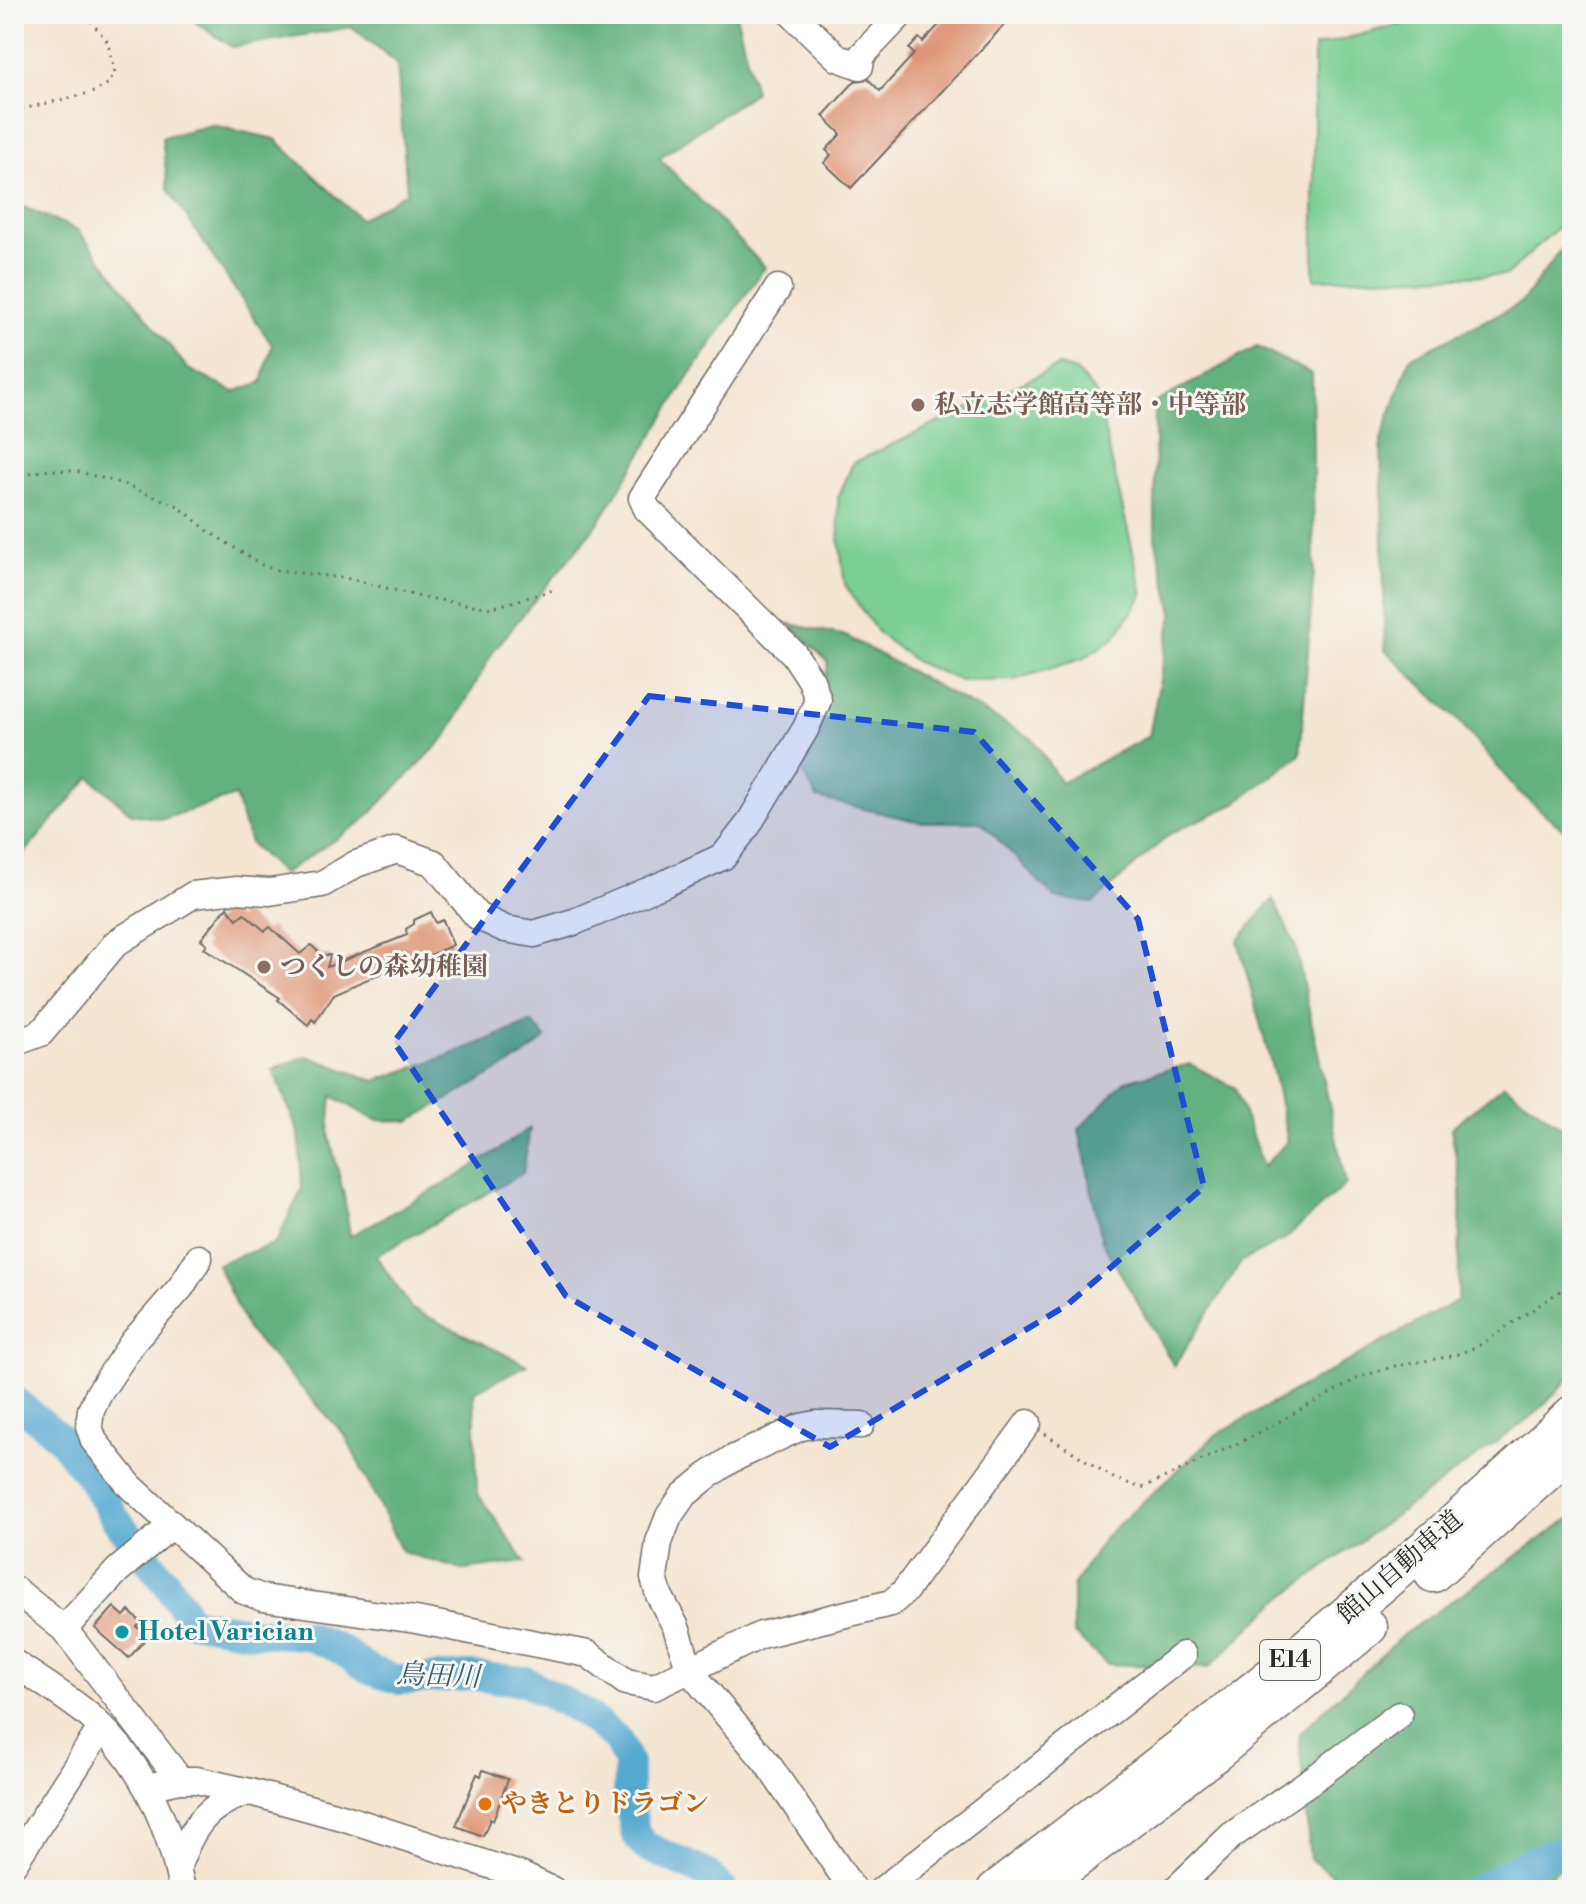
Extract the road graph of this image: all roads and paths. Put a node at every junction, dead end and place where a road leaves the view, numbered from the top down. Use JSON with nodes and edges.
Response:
{"nodes":[{"id":1,"x":85,"y":14,"type":"edge"},
{"id":2,"x":792,"y":14,"type":"edge"},
{"id":3,"x":901,"y":14,"type":"edge"},
{"id":4,"x":14,"y":111,"type":"edge"},
{"id":5,"x":778,"y":288,"type":"dead end"},
{"id":6,"x":14,"y":475,"type":"edge"},
{"id":7,"x":553,"y":590,"type":"dead end"},
{"id":8,"x":14,"y":1043,"type":"edge"},
{"id":9,"x":199,"y":1258,"type":"dead end"},
{"id":10,"x":1572,"y":1283,"type":"edge"},
{"id":11,"x":1572,"y":1414,"type":"edge"},
{"id":12,"x":1028,"y":1423,"type":"joint"},
{"id":13,"x":861,"y":1425,"type":"dead end"},
{"id":14,"x":1572,"y":1450,"type":"edge"},
{"id":15,"x":167,"y":1528,"type":"junction"},
{"id":16,"x":14,"y":1589,"type":"edge"},
{"id":17,"x":64,"y":1629,"type":"junction"},
{"id":18,"x":1183,"y":1655,"type":"dead end"},
{"id":19,"x":14,"y":1663,"type":"edge"},
{"id":20,"x":690,"y":1671,"type":"junction"},
{"id":21,"x":1399,"y":1715,"type":"dead end"},
{"id":22,"x":101,"y":1728,"type":"junction"},
{"id":23,"x":180,"y":1780,"type":"junction"},
{"id":24,"x":147,"y":1787,"type":"junction"},
{"id":25,"x":250,"y":1792,"type":"junction"},
{"id":26,"x":14,"y":1863,"type":"edge"},
{"id":27,"x":180,"y":1878,"type":"edge"},
{"id":28,"x":552,"y":1890,"type":"edge"},
{"id":29,"x":853,"y":1890,"type":"edge"},
{"id":30,"x":882,"y":1890,"type":"edge"},
{"id":31,"x":995,"y":1890,"type":"edge"},
{"id":32,"x":1037,"y":1890,"type":"edge"},
{"id":33,"x":1175,"y":1890,"type":"edge"}],
"edges":[{"from":1,"to":4,"type":"path"},
{"from":2,"to":3,"type":"street"},
{"from":5,"to":8,"type":"street"},
{"from":6,"to":7,"type":"path"},
{"from":9,"to":15,"type":"street"},
{"from":10,"to":12,"type":"path"},
{"from":11,"to":31,"type":"highway","name":"館山自動車道","number":"E14"},
{"from":12,"to":20,"type":"street"},
{"from":13,"to":20,"type":"street"},
{"from":14,"to":32,"type":"highway","name":"館山自動車道","number":"E14"},
{"from":15,"to":17,"type":"street"},
{"from":15,"to":20,"type":"street"},
{"from":16,"to":17,"type":"street"},
{"from":17,"to":23,"type":"street"},
{"from":18,"to":30,"type":"street"},
{"from":19,"to":22,"type":"street"},
{"from":20,"to":29,"type":"street"},
{"from":21,"to":33,"type":"street"},
{"from":22,"to":24,"type":"street"},
{"from":22,"to":26,"type":"street"},
{"from":23,"to":24,"type":"street"},
{"from":23,"to":25,"type":"street"},
{"from":24,"to":27,"type":"street"},
{"from":25,"to":27,"type":"street"},
{"from":25,"to":28,"type":"street"}]}
